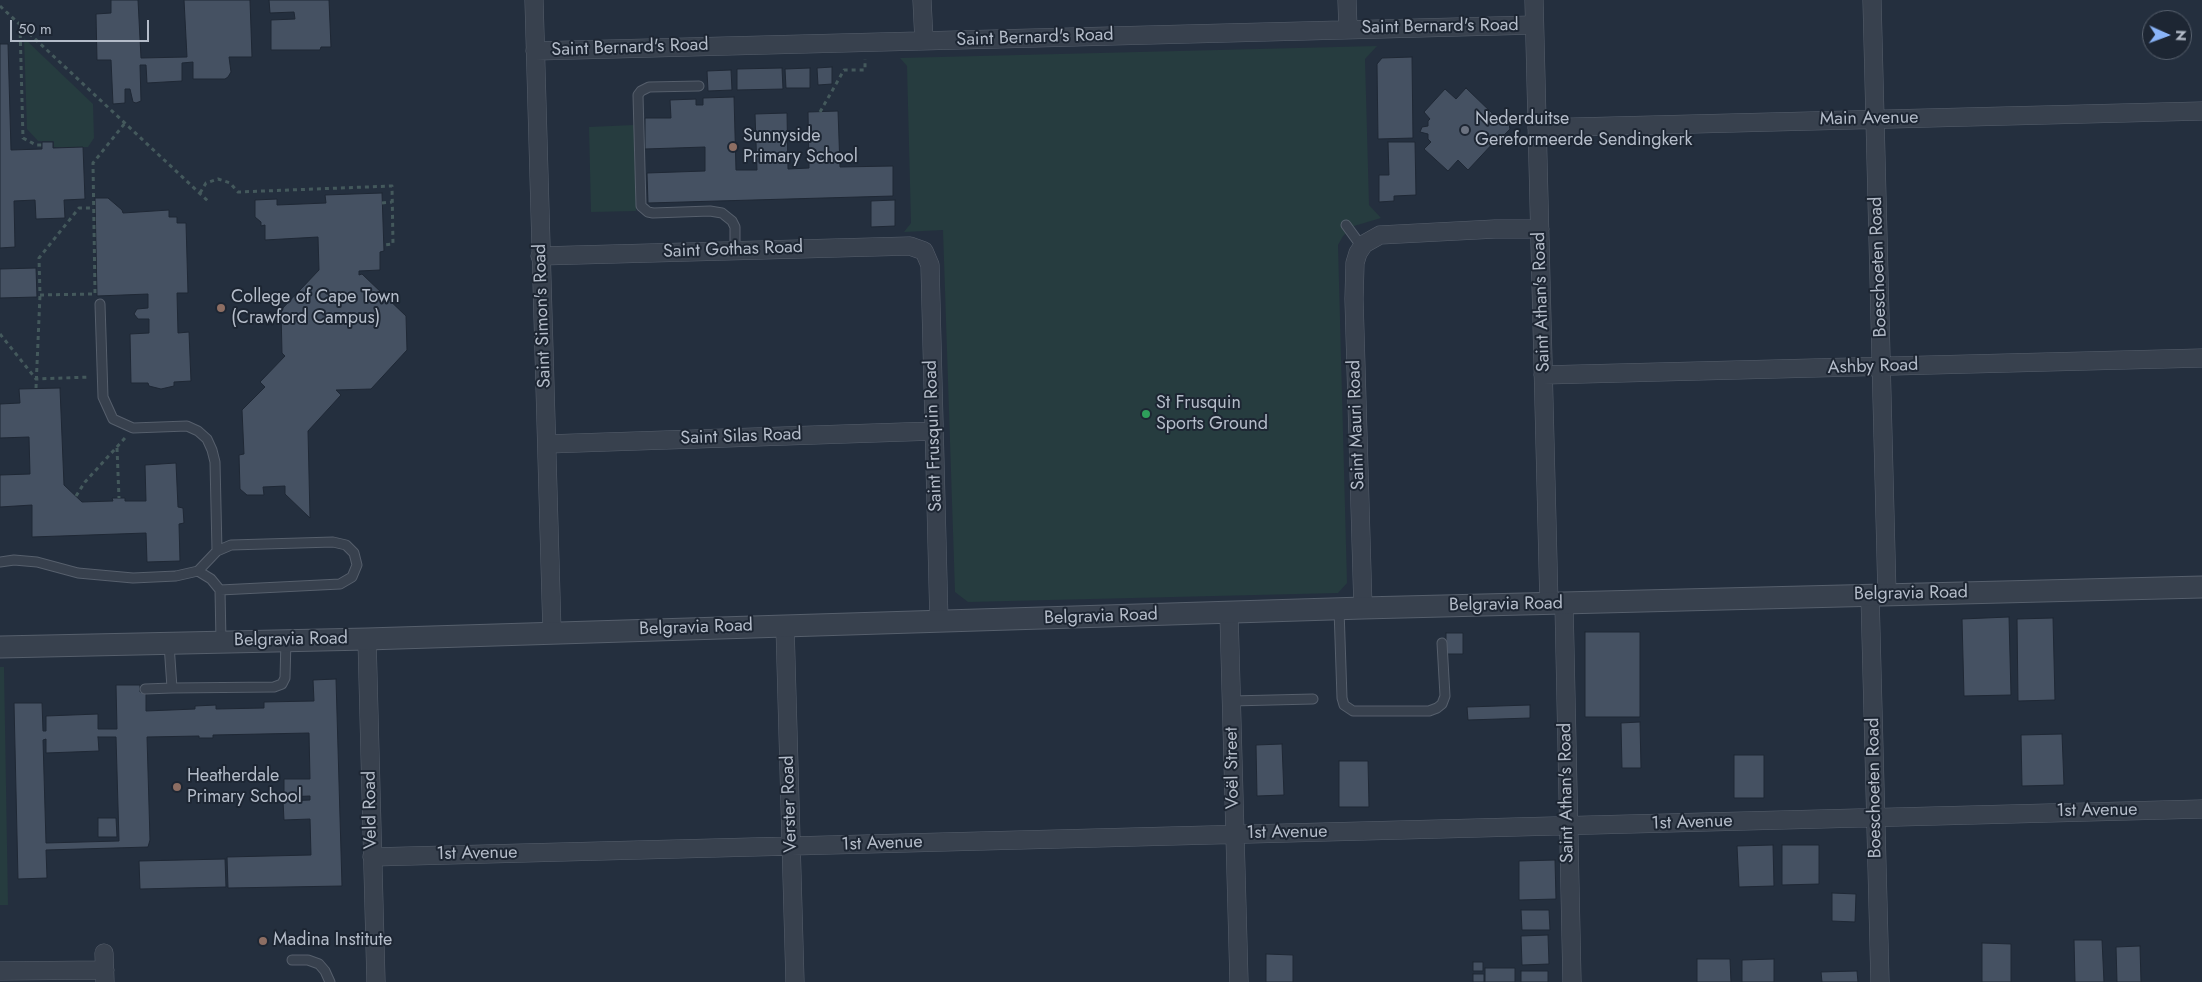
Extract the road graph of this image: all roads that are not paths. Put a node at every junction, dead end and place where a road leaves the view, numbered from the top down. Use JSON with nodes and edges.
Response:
{"nodes":[{"id":1,"x":534,"y":0,"type":"edge"},
{"id":2,"x":922,"y":0,"type":"edge"},
{"id":3,"x":1347,"y":0,"type":"edge"},
{"id":4,"x":1534,"y":0,"type":"edge"},
{"id":5,"x":1872,"y":0,"type":"edge"},
{"id":6,"x":1534,"y":26,"type":"junction"},
{"id":7,"x":1348,"y":29,"type":"junction"},
{"id":8,"x":924,"y":41,"type":"junction"},
{"id":9,"x":536,"y":51,"type":"junction"},
{"id":10,"x":699,"y":86,"type":"dead end"},
{"id":11,"x":2202,"y":111,"type":"edge"},
{"id":12,"x":1875,"y":119,"type":"junction"},
{"id":13,"x":1537,"y":128,"type":"junction"},
{"id":14,"x":1346,"y":225,"type":"dead end"},
{"id":15,"x":1540,"y":229,"type":"junction"},
{"id":16,"x":1363,"y":245,"type":"junction"},
{"id":17,"x":735,"y":250,"type":"junction"},
{"id":18,"x":924,"y":251,"type":"joint"},
{"id":19,"x":540,"y":256,"type":"junction"},
{"id":20,"x":100,"y":304,"type":"road end"},
{"id":21,"x":2202,"y":358,"type":"edge"},
{"id":22,"x":1882,"y":367,"type":"junction"},
{"id":23,"x":1544,"y":375,"type":"junction"},
{"id":24,"x":934,"y":431,"type":"junction"},
{"id":25,"x":547,"y":444,"type":"junction"},
{"id":26,"x":217,"y":551,"type":"junction"},
{"id":27,"x":0,"y":562,"type":"edge"},
{"id":28,"x":198,"y":571,"type":"junction"},
{"id":29,"x":2202,"y":587,"type":"edge"},
{"id":30,"x":220,"y":590,"type":"junction"},
{"id":31,"x":1879,"y":595,"type":"junction"},
{"id":32,"x":1556,"y":604,"type":"junction"},
{"id":33,"x":1363,"y":608,"type":"junction"},
{"id":34,"x":1339,"y":609,"type":"junction"},
{"id":35,"x":1229,"y":614,"type":"junction"},
{"id":36,"x":940,"y":622,"type":"junction"},
{"id":37,"x":785,"y":626,"type":"junction"},
{"id":38,"x":552,"y":632,"type":"junction"},
{"id":39,"x":367,"y":639,"type":"junction"},
{"id":40,"x":286,"y":640,"type":"junction"},
{"id":41,"x":221,"y":641,"type":"junction"},
{"id":42,"x":169,"y":642,"type":"junction"},
{"id":43,"x":1442,"y":644,"type":"dead end"},
{"id":44,"x":0,"y":647,"type":"edge"},
{"id":45,"x":172,"y":688,"type":"junction"},
{"id":46,"x":145,"y":689,"type":"dead end"},
{"id":47,"x":1313,"y":699,"type":"dead end"},
{"id":48,"x":1232,"y":701,"type":"junction"},
{"id":49,"x":2202,"y":809,"type":"edge"},
{"id":50,"x":1876,"y":816,"type":"junction"},
{"id":51,"x":1568,"y":827,"type":"junction"},
{"id":52,"x":1235,"y":834,"type":"junction"},
{"id":53,"x":791,"y":846,"type":"junction"},
{"id":54,"x":372,"y":857,"type":"junction"},
{"id":55,"x":292,"y":960,"type":"dead end"},
{"id":56,"x":104,"y":968,"type":"edge"},
{"id":57,"x":0,"y":971,"type":"edge"},
{"id":58,"x":330,"y":982,"type":"edge"},
{"id":59,"x":376,"y":982,"type":"edge"},
{"id":60,"x":795,"y":982,"type":"edge"},
{"id":61,"x":1239,"y":982,"type":"edge"},
{"id":62,"x":1572,"y":982,"type":"edge"},
{"id":63,"x":1880,"y":982,"type":"edge"}],
"edges":[{"from":1,"to":9,"type":"street","name":"Saint Simon's Road"},
{"from":2,"to":8,"type":"street"},
{"from":3,"to":7,"type":"street"},
{"from":4,"to":6,"type":"street","name":"Saint Athan's Road"},
{"from":5,"to":12,"type":"street","name":"Boeschoeten Road"},
{"from":6,"to":7,"type":"street","name":"Saint Bernard's Road"},
{"from":6,"to":13,"type":"street","name":"Saint Athan's Road"},
{"from":7,"to":8,"type":"street","name":"Saint Bernard's Road"},
{"from":8,"to":9,"type":"street","name":"Saint Bernard's Road"},
{"from":9,"to":19,"type":"street","name":"Saint Simon's Road"},
{"from":10,"to":17,"type":"lane"},
{"from":11,"to":12,"type":"street","name":"Main Avenue"},
{"from":12,"to":13,"type":"street","name":"Main Avenue"},
{"from":12,"to":22,"type":"street","name":"Boeschoeten Road"},
{"from":13,"to":15,"type":"street","name":"Saint Athan's Road"},
{"from":14,"to":16,"type":"lane"},
{"from":15,"to":16,"type":"street"},
{"from":15,"to":23,"type":"street","name":"Saint Athan's Road"},
{"from":16,"to":33,"type":"street","name":"Saint Mauri Road"},
{"from":17,"to":18,"type":"street","name":"Saint Gothas Road"},
{"from":17,"to":19,"type":"street","name":"Saint Gothas Road"},
{"from":18,"to":24,"type":"street","name":"Saint Frusquin Road"},
{"from":19,"to":25,"type":"street","name":"Saint Simon's Road"},
{"from":20,"to":26,"type":"lane"},
{"from":21,"to":22,"type":"street","name":"Ashby Road"},
{"from":22,"to":23,"type":"street","name":"Ashby Road"},
{"from":22,"to":31,"type":"street","name":"Boeschoeten Road"},
{"from":23,"to":32,"type":"street","name":"Saint Athan's Road"},
{"from":24,"to":25,"type":"street","name":"Saint Silas Road"},
{"from":24,"to":36,"type":"street","name":"Saint Frusquin Road"},
{"from":25,"to":38,"type":"street","name":"Saint Simon's Road"},
{"from":26,"to":28,"type":"lane"},
{"from":26,"to":30,"type":"lane"},
{"from":27,"to":28,"type":"lane"},
{"from":28,"to":30,"type":"lane"},
{"from":29,"to":31,"type":"street","name":"Belgravia Road"},
{"from":30,"to":41,"type":"lane"},
{"from":31,"to":32,"type":"street","name":"Belgravia Road"},
{"from":31,"to":50,"type":"street","name":"Boeschoeten Road"},
{"from":32,"to":33,"type":"street","name":"Belgravia Road"},
{"from":32,"to":51,"type":"street","name":"Saint Athan's Road"},
{"from":33,"to":34,"type":"street","name":"Belgravia Road"},
{"from":34,"to":35,"type":"street","name":"Belgravia Road"},
{"from":34,"to":43,"type":"lane"},
{"from":35,"to":36,"type":"street","name":"Belgravia Road"},
{"from":35,"to":48,"type":"street","name":"Voël Street"},
{"from":36,"to":37,"type":"street","name":"Belgravia Road"},
{"from":37,"to":38,"type":"street","name":"Belgravia Road"},
{"from":37,"to":53,"type":"street","name":"Verster Road"},
{"from":38,"to":39,"type":"street","name":"Belgravia Road"},
{"from":39,"to":40,"type":"street","name":"Belgravia Road"},
{"from":39,"to":54,"type":"street","name":"Veld Road"},
{"from":40,"to":41,"type":"street","name":"Belgravia Road"},
{"from":40,"to":45,"type":"lane"},
{"from":41,"to":42,"type":"street","name":"Belgravia Road"},
{"from":42,"to":44,"type":"street","name":"Belgravia Road"},
{"from":42,"to":45,"type":"lane"},
{"from":45,"to":46,"type":"lane"},
{"from":47,"to":48,"type":"lane"},
{"from":48,"to":52,"type":"street","name":"Voël Street"},
{"from":49,"to":50,"type":"street","name":"1st Avenue"},
{"from":50,"to":51,"type":"street","name":"1st Avenue"},
{"from":50,"to":63,"type":"street","name":"Boeschoeten Road"},
{"from":51,"to":52,"type":"street","name":"1st Avenue"},
{"from":51,"to":62,"type":"street","name":"Saint Athan's Road"},
{"from":52,"to":53,"type":"street","name":"1st Avenue"},
{"from":52,"to":61,"type":"street","name":"Voël Street"},
{"from":53,"to":54,"type":"street","name":"1st Avenue"},
{"from":53,"to":60,"type":"street","name":"Verster Road"},
{"from":54,"to":59,"type":"street","name":"Veld Road"},
{"from":55,"to":58,"type":"lane"},
{"from":56,"to":57,"type":"street"}]}
